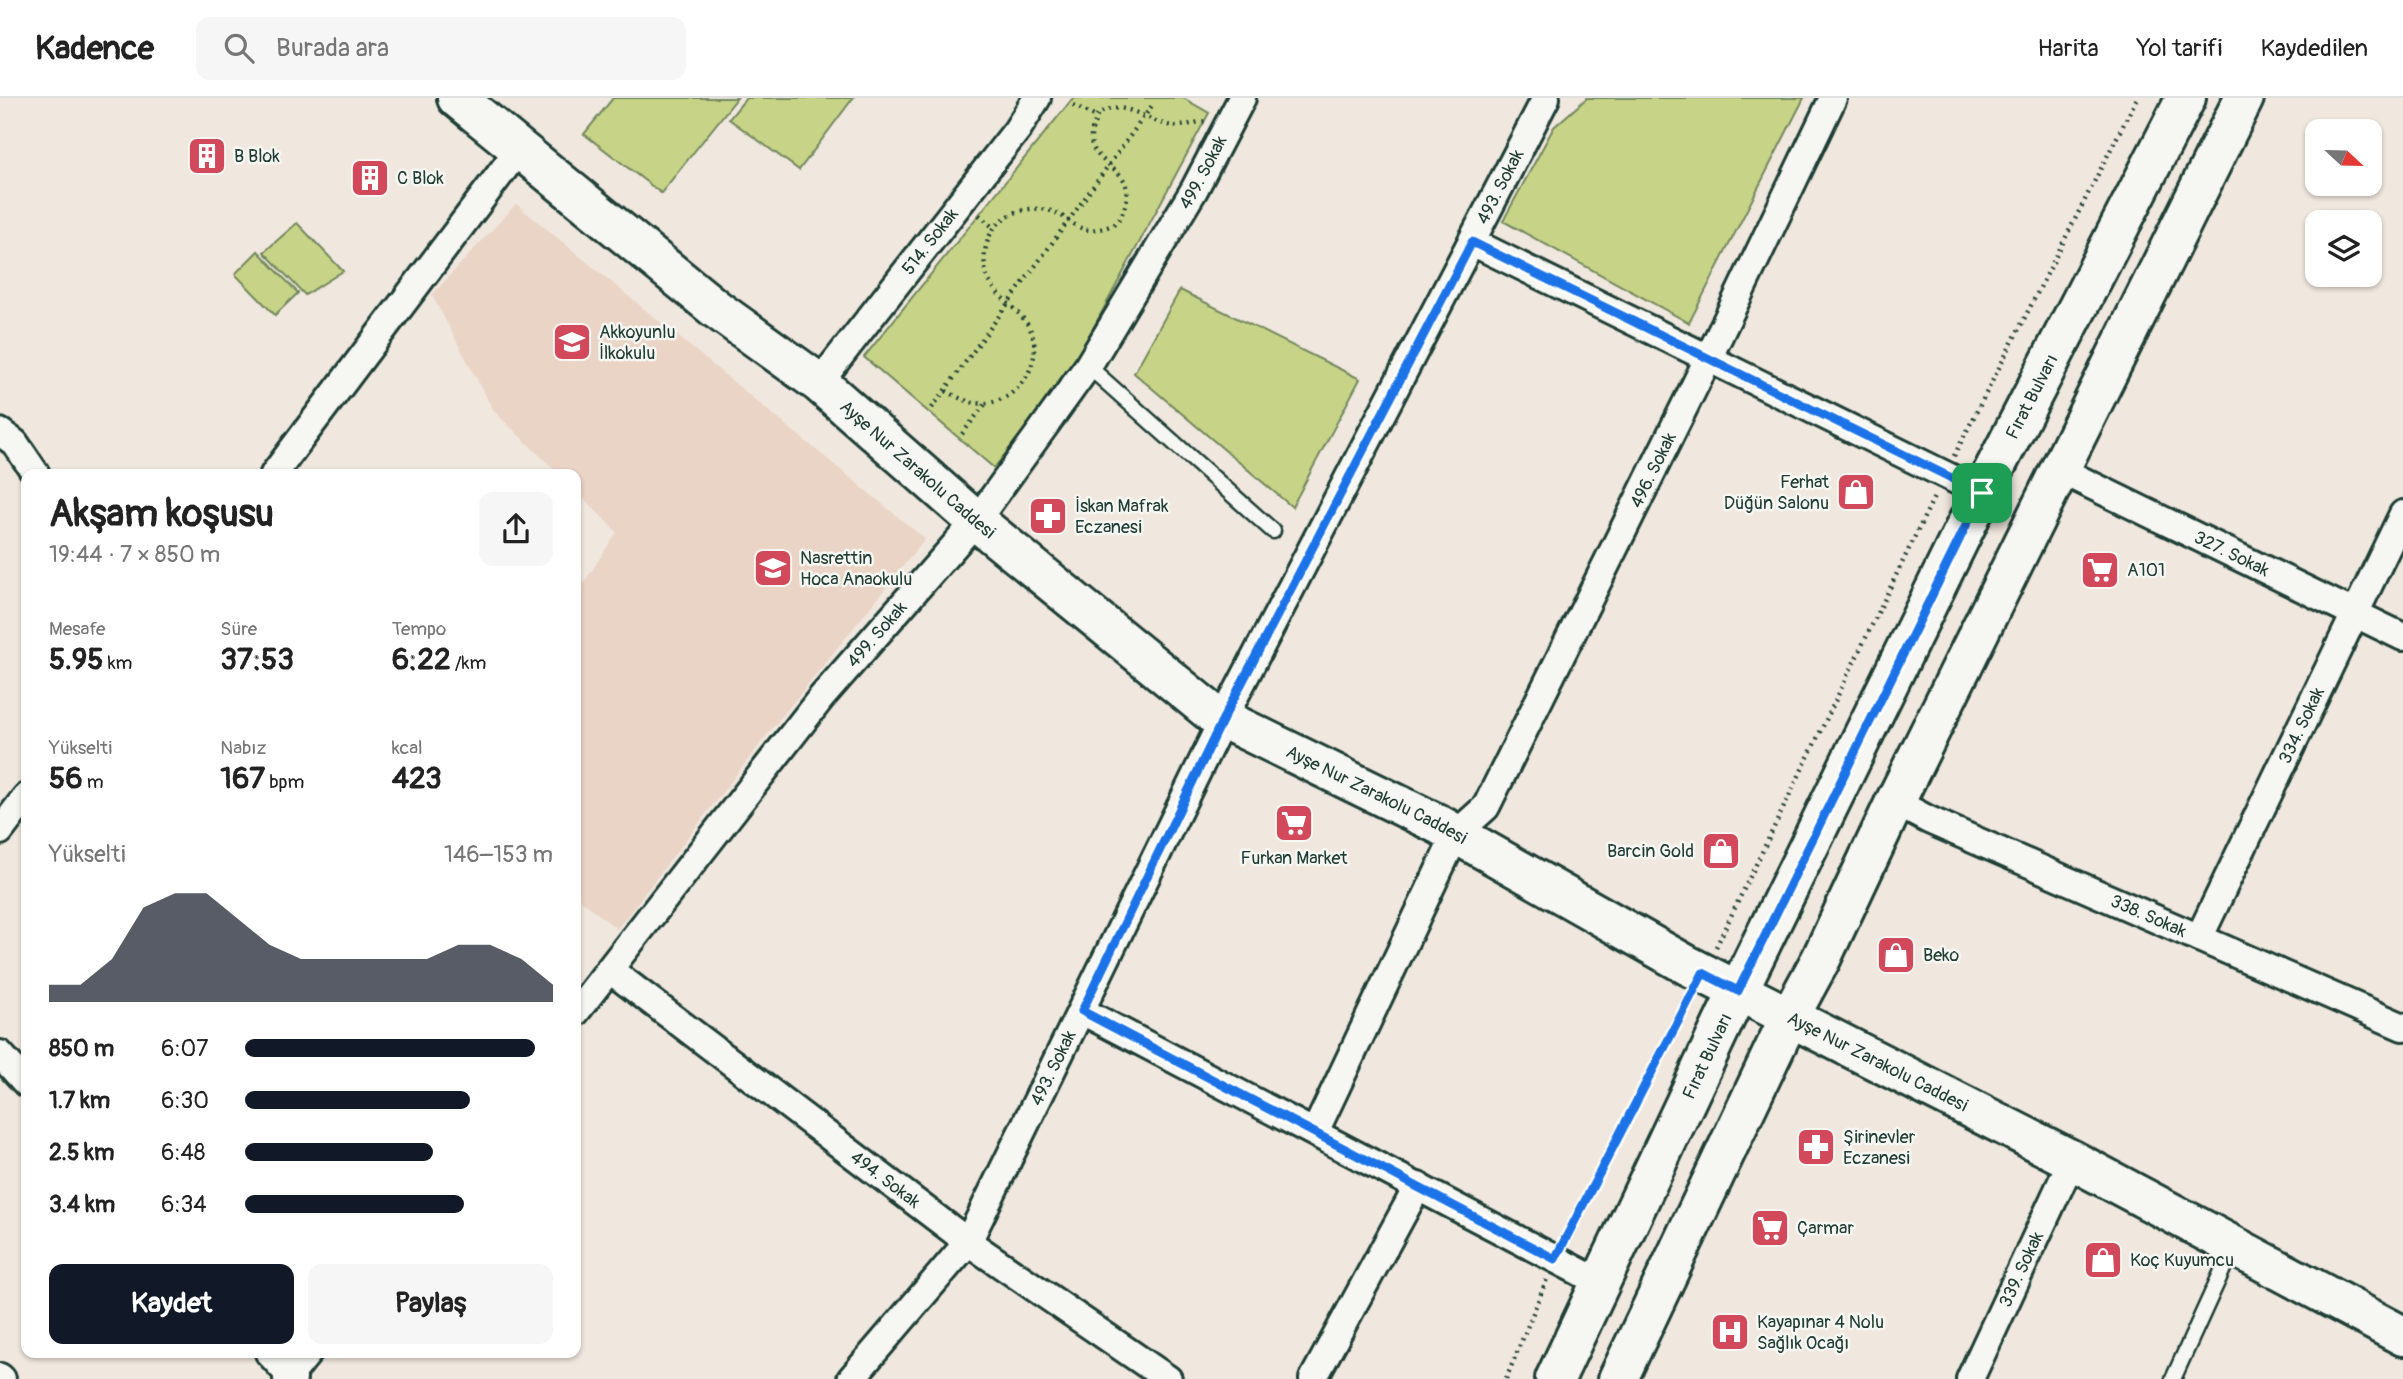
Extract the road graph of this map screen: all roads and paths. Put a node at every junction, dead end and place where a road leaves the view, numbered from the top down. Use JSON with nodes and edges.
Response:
{"nodes":[{"id":1,"x":457,"y":98,"type":"edge"},
{"id":2,"x":1038,"y":98,"type":"edge"},
{"id":3,"x":1546,"y":98,"type":"edge"},
{"id":4,"x":1833,"y":98,"type":"edge"},
{"id":5,"x":2137,"y":98,"type":"edge"},
{"id":6,"x":2186,"y":98,"type":"edge"},
{"id":7,"x":2244,"y":98,"type":"edge"},
{"id":8,"x":1154,"y":103,"type":"dead end"},
{"id":9,"x":1073,"y":104,"type":"dead end"},
{"id":10,"x":1236,"y":108,"type":"edge"},
{"id":11,"x":1147,"y":112,"type":"junction"},
{"id":12,"x":1096,"y":117,"type":"junction"},
{"id":13,"x":519,"y":149,"type":"junction"},
{"id":14,"x":1109,"y":164,"type":"junction"},
{"id":15,"x":978,"y":214,"type":"dead end"},
{"id":16,"x":1068,"y":220,"type":"junction"},
{"id":17,"x":994,"y":228,"type":"junction"},
{"id":18,"x":1472,"y":242,"type":"junction"},
{"id":19,"x":1009,"y":302,"type":"junction"},
{"id":20,"x":1708,"y":359,"type":"junction"},
{"id":21,"x":1088,"y":366,"type":"junction"},
{"id":22,"x":819,"y":383,"type":"junction"},
{"id":23,"x":946,"y":391,"type":"junction"},
{"id":24,"x":987,"y":402,"type":"junction"},
{"id":25,"x":932,"y":408,"type":"dead end"},
{"id":26,"x":0,"y":432,"type":"edge"},
{"id":27,"x":962,"y":433,"type":"dead end"},
{"id":28,"x":33,"y":469,"type":"edge"},
{"id":29,"x":278,"y":469,"type":"edge"},
{"id":30,"x":2060,"y":470,"type":"junction"},
{"id":31,"x":1944,"y":475,"type":"junction"},
{"id":32,"x":1982,"y":493,"type":"junction"},
{"id":33,"x":2403,"y":513,"type":"edge"},
{"id":34,"x":976,"y":521,"type":"junction"},
{"id":35,"x":1273,"y":531,"type":"dead end"},
{"id":36,"x":2353,"y":615,"type":"junction"},
{"id":37,"x":2403,"y":637,"type":"edge"},
{"id":38,"x":1223,"y":719,"type":"junction"},
{"id":39,"x":1895,"y":802,"type":"junction"},
{"id":40,"x":21,"y":804,"type":"edge"},
{"id":41,"x":0,"y":831,"type":"edge"},
{"id":42,"x":1456,"y":834,"type":"junction"},
{"id":43,"x":2199,"y":938,"type":"junction"},
{"id":44,"x":610,"y":970,"type":"junction"},
{"id":45,"x":1703,"y":973,"type":"junction"},
{"id":46,"x":1738,"y":991,"type":"junction"},
{"id":47,"x":581,"y":1004,"type":"edge"},
{"id":48,"x":1082,"y":1011,"type":"junction"},
{"id":49,"x":1790,"y":1016,"type":"junction"},
{"id":50,"x":2403,"y":1027,"type":"edge"},
{"id":51,"x":0,"y":1054,"type":"edge"},
{"id":52,"x":21,"y":1077,"type":"edge"},
{"id":53,"x":1315,"y":1132,"type":"junction"},
{"id":54,"x":2071,"y":1160,"type":"junction"},
{"id":55,"x":1418,"y":1186,"type":"junction"},
{"id":56,"x":968,"y":1242,"type":"junction"},
{"id":57,"x":2233,"y":1246,"type":"junction"},
{"id":58,"x":1555,"y":1259,"type":"junction"},
{"id":59,"x":1601,"y":1283,"type":"junction"},
{"id":60,"x":2403,"y":1336,"type":"edge"},
{"id":61,"x":273,"y":1358,"type":"edge"},
{"id":62,"x":304,"y":1358,"type":"edge"},
{"id":63,"x":290,"y":1378,"type":"edge"},
{"id":64,"x":851,"y":1379,"type":"edge"},
{"id":65,"x":1168,"y":1379,"type":"edge"},
{"id":66,"x":1313,"y":1379,"type":"edge"},
{"id":67,"x":1506,"y":1379,"type":"edge"},
{"id":68,"x":1555,"y":1379,"type":"edge"},
{"id":69,"x":1618,"y":1379,"type":"edge"},
{"id":70,"x":1970,"y":1379,"type":"edge"},
{"id":71,"x":2174,"y":1379,"type":"edge"}],
"edges":[{"from":1,"to":13,"type":"main road","name":"Ayşe Nur Zarakolu Caddesi"},
{"from":2,"to":22,"type":"street","name":"514. Sokak"},
{"from":3,"to":18,"type":"street","name":"493. Sokak"},
{"from":4,"to":20,"type":"street","name":"496. Sokak"},
{"from":5,"to":31,"type":"path"},
{"from":6,"to":32,"type":"main road","name":"Fırat Bulvarı"},
{"from":7,"to":30,"type":"main road"},
{"from":8,"to":11,"type":"path"},
{"from":9,"to":12,"type":"path"},
{"from":10,"to":11,"type":"path"},
{"from":10,"to":21,"type":"street","name":"499. Sokak"},
{"from":11,"to":12,"type":"path"},
{"from":11,"to":14,"type":"path"},
{"from":12,"to":14,"type":"path"},
{"from":13,"to":22,"type":"main road","name":"Ayşe Nur Zarakolu Caddesi"},
{"from":13,"to":29,"type":"street"},
{"from":14,"to":16,"type":"path"},
{"from":14,"to":16,"type":"path"},
{"from":15,"to":17,"type":"path"},
{"from":16,"to":17,"type":"path"},
{"from":16,"to":19,"type":"path"},
{"from":17,"to":19,"type":"path"},
{"from":18,"to":20,"type":"street"},
{"from":18,"to":38,"type":"street","name":"493. Sokak"},
{"from":19,"to":23,"type":"path"},
{"from":19,"to":24,"type":"path"},
{"from":20,"to":31,"type":"street"},
{"from":20,"to":42,"type":"street","name":"496. Sokak"},
{"from":21,"to":34,"type":"street","name":"499. Sokak"},
{"from":21,"to":35,"type":"lane"},
{"from":22,"to":34,"type":"main road","name":"Ayşe Nur Zarakolu Caddesi"},
{"from":23,"to":24,"type":"path"},
{"from":23,"to":25,"type":"path"},
{"from":24,"to":27,"type":"path"},
{"from":26,"to":28,"type":"street"},
{"from":30,"to":36,"type":"street","name":"327. Sokak"},
{"from":30,"to":39,"type":"main road"},
{"from":31,"to":32,"type":"street"},
{"from":31,"to":45,"type":"path"},
{"from":32,"to":46,"type":"main road","name":"Fırat Bulvarı"},
{"from":33,"to":36,"type":"street","name":"334. Sokak"},
{"from":34,"to":38,"type":"main road","name":"Ayşe Nur Zarakolu Caddesi"},
{"from":34,"to":44,"type":"street","name":"499. Sokak"},
{"from":36,"to":37,"type":"street","name":"327. Sokak"},
{"from":36,"to":43,"type":"street","name":"334. Sokak"},
{"from":38,"to":42,"type":"main road","name":"Ayşe Nur Zarakolu Caddesi"},
{"from":38,"to":48,"type":"street","name":"493. Sokak"},
{"from":39,"to":43,"type":"street","name":"338. Sokak"},
{"from":39,"to":49,"type":"main road"},
{"from":40,"to":41,"type":"street"},
{"from":42,"to":45,"type":"main road","name":"Ayşe Nur Zarakolu Caddesi"},
{"from":42,"to":53,"type":"street"},
{"from":43,"to":50,"type":"street","name":"338. Sokak"},
{"from":44,"to":47,"type":"street","name":"499. Sokak"},
{"from":44,"to":56,"type":"street","name":"494. Sokak"},
{"from":45,"to":46,"type":"main road","name":"Ayşe Nur Zarakolu Caddesi"},
{"from":45,"to":58,"type":"path"},
{"from":46,"to":49,"type":"main road","name":"Ayşe Nur Zarakolu Caddesi"},
{"from":46,"to":59,"type":"main road","name":"Fırat Bulvarı"},
{"from":48,"to":53,"type":"street"},
{"from":48,"to":56,"type":"street","name":"493. Sokak"},
{"from":49,"to":54,"type":"main road","name":"Ayşe Nur Zarakolu Caddesi"},
{"from":49,"to":69,"type":"main road"},
{"from":51,"to":52,"type":"street"},
{"from":53,"to":55,"type":"street"},
{"from":54,"to":57,"type":"main road","name":"Ayşe Nur Zarakolu Caddesi"},
{"from":54,"to":70,"type":"street","name":"339. Sokak"},
{"from":55,"to":58,"type":"street"},
{"from":55,"to":66,"type":"street"},
{"from":56,"to":64,"type":"street","name":"493. Sokak"},
{"from":56,"to":65,"type":"street","name":"494. Sokak"},
{"from":57,"to":60,"type":"main road","name":"Ayşe Nur Zarakolu Caddesi"},
{"from":57,"to":71,"type":"lane"},
{"from":58,"to":59,"type":"street"},
{"from":58,"to":67,"type":"path"},
{"from":59,"to":68,"type":"main road","name":"Fırat Bulvarı"},
{"from":61,"to":63,"type":"street"},
{"from":62,"to":63,"type":"street"}]}
